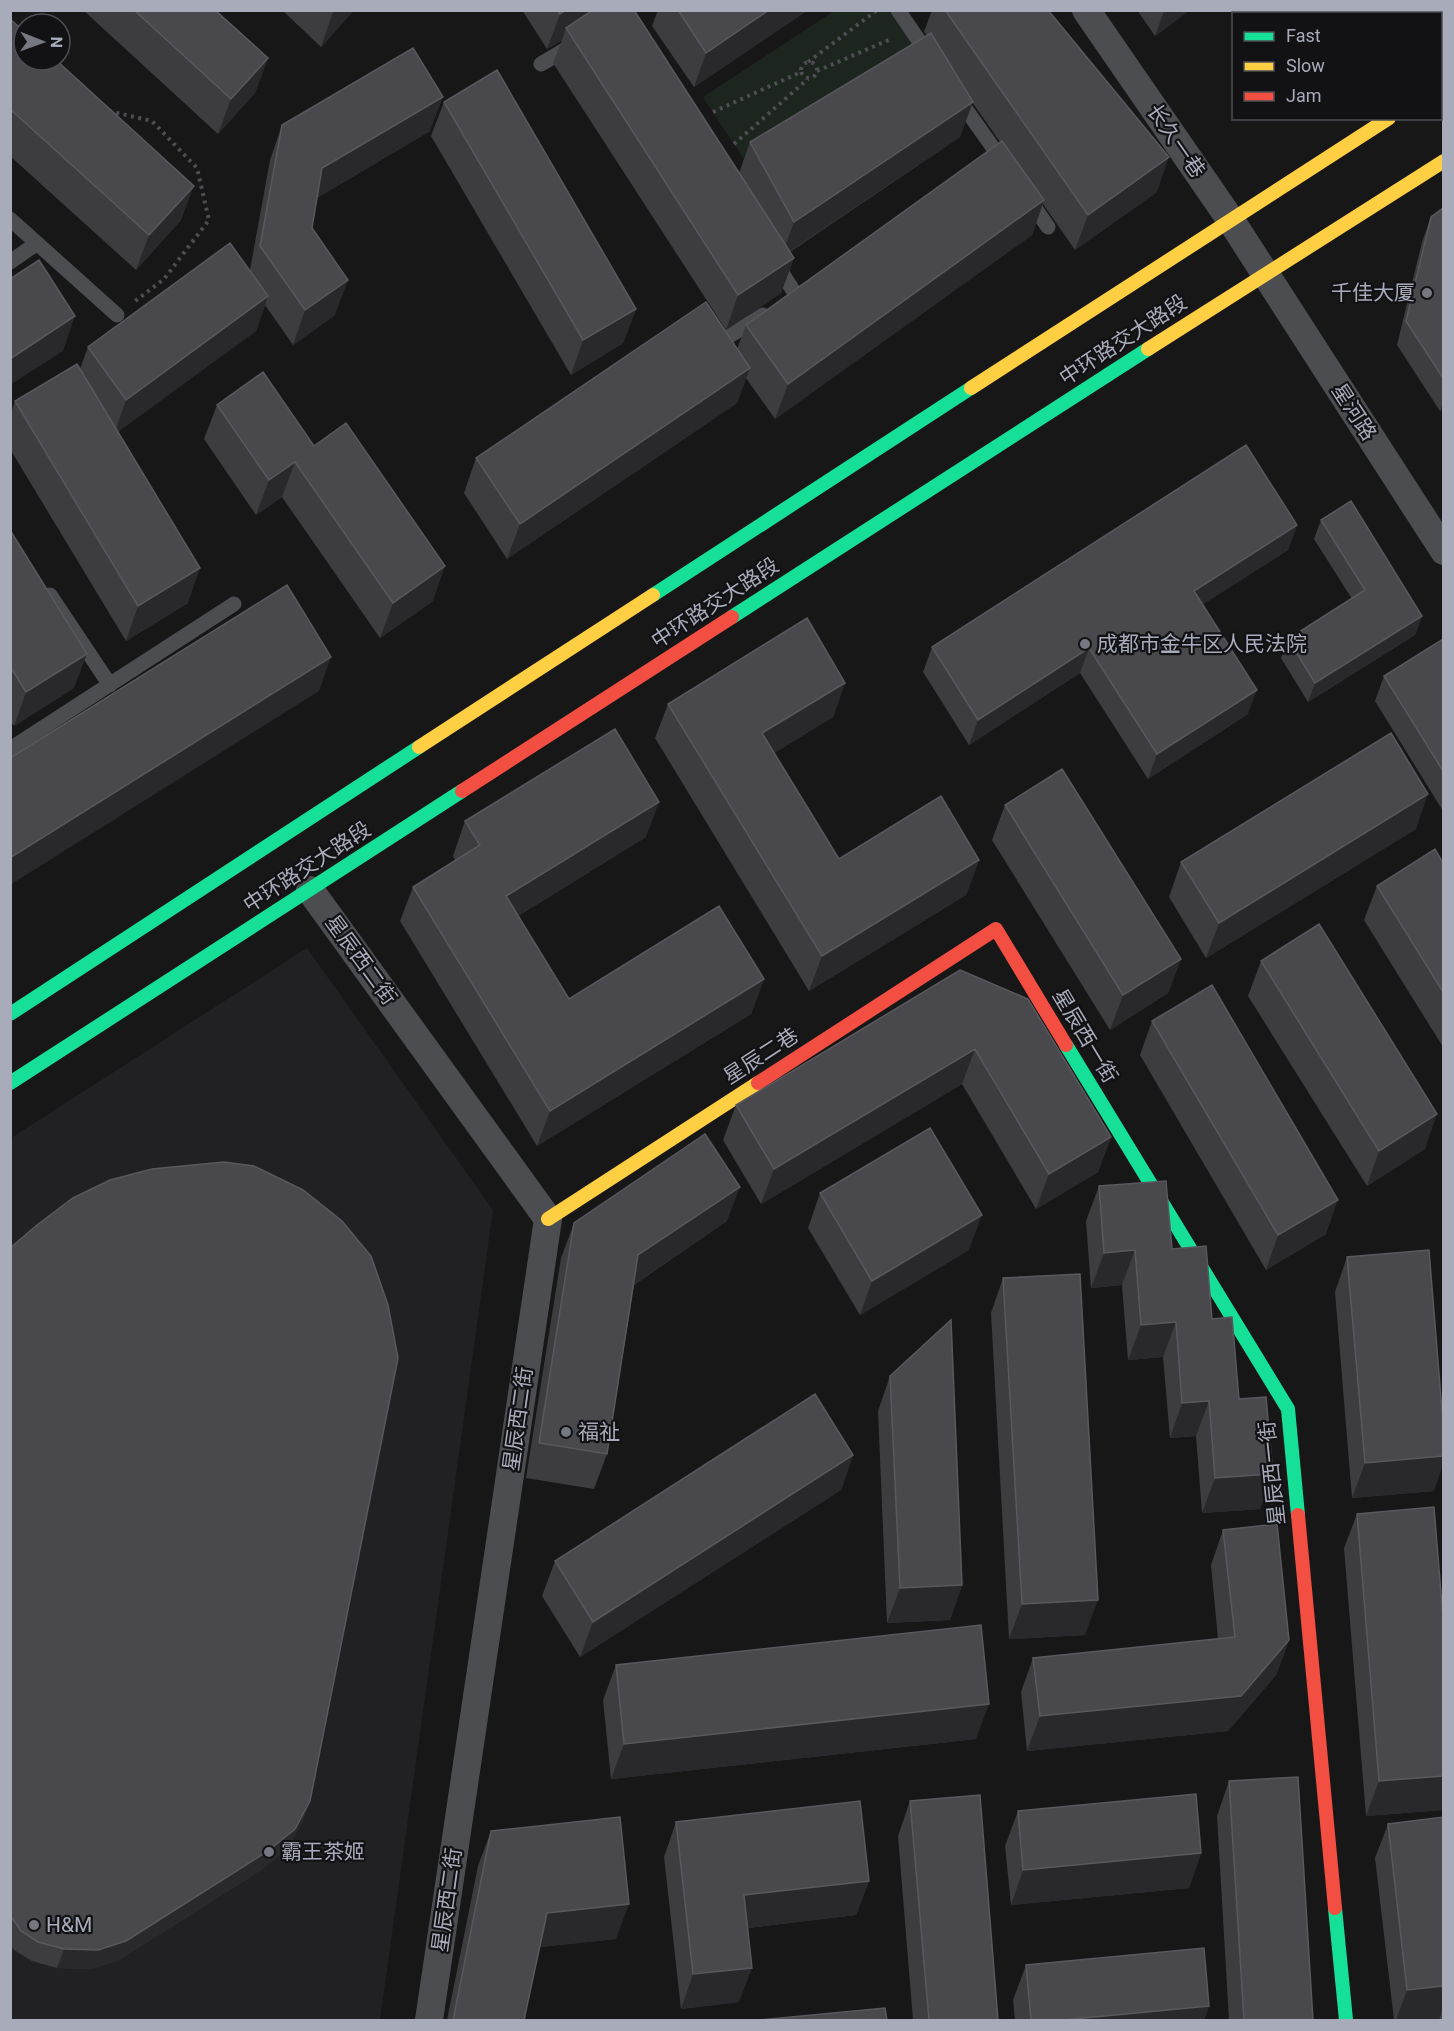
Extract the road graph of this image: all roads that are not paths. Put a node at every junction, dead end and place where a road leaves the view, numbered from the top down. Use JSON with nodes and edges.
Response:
{"nodes":[{"id":1,"x":1086,"y":10,"type":"edge"},
{"id":2,"x":907,"y":18,"type":"edge"},
{"id":3,"x":591,"y":34,"type":"edge"},
{"id":4,"x":541,"y":64,"type":"dead end"},
{"id":5,"x":937,"y":67,"type":"edge"},
{"id":6,"x":950,"y":86,"type":"edge"},
{"id":7,"x":1386,"y":120,"type":"edge"},
{"id":8,"x":1443,"y":161,"type":"edge"},
{"id":9,"x":10,"y":219,"type":"edge"},
{"id":10,"x":1230,"y":219,"type":"junction"},
{"id":11,"x":1048,"y":227,"type":"dead end"},
{"id":12,"x":36,"y":244,"type":"junction"},
{"id":13,"x":764,"y":245,"type":"edge"},
{"id":14,"x":10,"y":262,"type":"edge"},
{"id":15,"x":1264,"y":274,"type":"junction"},
{"id":16,"x":117,"y":315,"type":"road end"},
{"id":17,"x":711,"y":348,"type":"edge"},
{"id":18,"x":1443,"y":551,"type":"edge"},
{"id":19,"x":44,"y":586,"type":"edge"},
{"id":20,"x":234,"y":604,"type":"dead end"},
{"id":21,"x":110,"y":685,"type":"junction"},
{"id":22,"x":10,"y":749,"type":"edge"},
{"id":23,"x":310,"y":890,"type":"junction"},
{"id":24,"x":996,"y":929,"type":"joint"},
{"id":25,"x":10,"y":1014,"type":"edge"},
{"id":26,"x":10,"y":1083,"type":"edge"},
{"id":27,"x":548,"y":1219,"type":"junction"},
{"id":28,"x":429,"y":2020,"type":"edge"},
{"id":29,"x":1346,"y":2020,"type":"edge"}],
"edges":[{"from":1,"to":10,"type":"street","name":"长久一巷"},
{"from":2,"to":5,"type":"lane"},
{"from":3,"to":4,"type":"lane"},
{"from":6,"to":11,"type":"lane"},
{"from":7,"to":10,"type":"main road","name":"中环路交大路段"},
{"from":8,"to":15,"type":"main road","name":"中环路交大路段"},
{"from":9,"to":12,"type":"lane"},
{"from":10,"to":15,"type":"street","name":"长久一巷"},
{"from":10,"to":25,"type":"main road","name":"中环路交大路段"},
{"from":12,"to":14,"type":"lane"},
{"from":12,"to":16,"type":"lane"},
{"from":13,"to":17,"type":"lane"},
{"from":15,"to":18,"type":"street","name":"星河路"},
{"from":15,"to":23,"type":"main road","name":"中环路交大路段"},
{"from":19,"to":21,"type":"lane"},
{"from":20,"to":21,"type":"lane"},
{"from":21,"to":22,"type":"lane"},
{"from":23,"to":26,"type":"main road","name":"中环路交大路段"},
{"from":23,"to":27,"type":"street","name":"星辰西二街"},
{"from":24,"to":27,"type":"main road","name":"星辰二巷"},
{"from":24,"to":29,"type":"main road","name":"星辰西一街"},
{"from":27,"to":28,"type":"street","name":"星辰西二街"}]}
